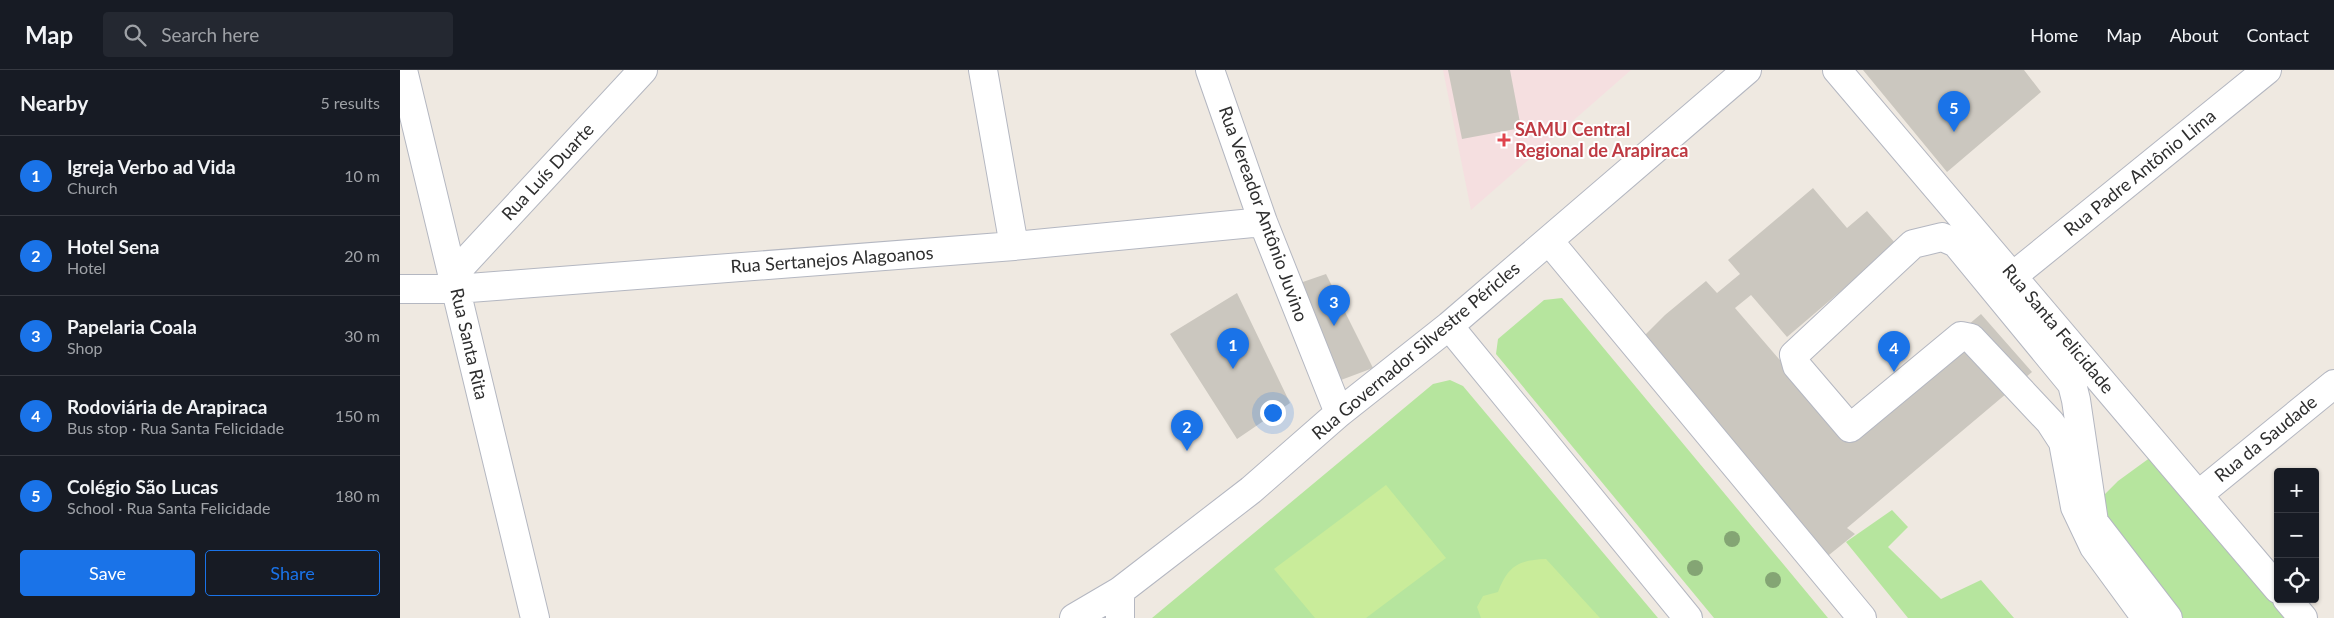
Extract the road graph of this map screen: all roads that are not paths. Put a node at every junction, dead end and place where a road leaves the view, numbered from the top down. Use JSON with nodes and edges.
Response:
{"nodes":[{"id":1,"x":403,"y":70,"type":"edge"},
{"id":2,"x":643,"y":70,"type":"edge"},
{"id":3,"x":983,"y":70,"type":"edge"},
{"id":4,"x":1210,"y":70,"type":"edge"},
{"id":5,"x":1747,"y":70,"type":"edge"},
{"id":6,"x":2267,"y":70,"type":"edge"},
{"id":7,"x":1842,"y":71,"type":"edge"},
{"id":8,"x":1263,"y":222,"type":"junction"},
{"id":9,"x":1549,"y":241,"type":"junction"},
{"id":10,"x":1014,"y":246,"type":"junction"},
{"id":11,"x":2012,"y":276,"type":"junction"},
{"id":12,"x":454,"y":282,"type":"junction"},
{"id":13,"x":400,"y":289,"type":"edge"},
{"id":14,"x":1448,"y":326,"type":"junction"},
{"id":15,"x":2334,"y":384,"type":"edge"},
{"id":16,"x":1339,"y":413,"type":"junction"},
{"id":17,"x":2198,"y":495,"type":"junction"},
{"id":18,"x":2274,"y":584,"type":"edge"},
{"id":19,"x":1120,"y":591,"type":"junction"},
{"id":20,"x":2290,"y":603,"type":"edge"},
{"id":21,"x":535,"y":618,"type":"edge"},
{"id":22,"x":1074,"y":618,"type":"edge"},
{"id":23,"x":1120,"y":618,"type":"edge"},
{"id":24,"x":1688,"y":618,"type":"edge"},
{"id":25,"x":1862,"y":618,"type":"edge"},
{"id":26,"x":2146,"y":618,"type":"edge"},
{"id":27,"x":2168,"y":618,"type":"edge"},
{"id":28,"x":2303,"y":618,"type":"edge"}],
"edges":[{"from":1,"to":12,"type":"street","name":"Rua Santa Rita"},
{"from":2,"to":12,"type":"street","name":"Rua Luís Duarte"},
{"from":3,"to":10,"type":"street"},
{"from":4,"to":8,"type":"street","name":"Rua Vereador Antônio Juvino"},
{"from":5,"to":9,"type":"street","name":"Rua Governador Silvestre Péricles"},
{"from":6,"to":11,"type":"street","name":"Rua Padre Antônio Lima"},
{"from":7,"to":11,"type":"street","name":"Rua Santa Felicidade"},
{"from":8,"to":10,"type":"street","name":"Rua Sertanejos Alagoanos"},
{"from":8,"to":16,"type":"street","name":"Rua Vereador Antônio Juvino"},
{"from":9,"to":14,"type":"street","name":"Rua Governador Silvestre Péricles"},
{"from":9,"to":25,"type":"street"},
{"from":10,"to":12,"type":"street","name":"Rua Sertanejos Alagoanos"},
{"from":11,"to":17,"type":"street","name":"Rua Santa Felicidade"},
{"from":12,"to":13,"type":"street","name":"Rua Sertanejos Alagoanos"},
{"from":12,"to":21,"type":"street","name":"Rua Santa Rita"},
{"from":14,"to":16,"type":"street","name":"Rua Governador Silvestre Péricles"},
{"from":14,"to":24,"type":"street"},
{"from":15,"to":17,"type":"street","name":"Rua da Saudade"},
{"from":16,"to":19,"type":"street","name":"Rua Governador Silvestre Péricles"},
{"from":17,"to":18,"type":"street","name":"Rua Santa Felicidade"},
{"from":19,"to":22,"type":"street","name":"Rua Governador Silvestre Péricles"},
{"from":19,"to":23,"type":"street"},
{"from":20,"to":28,"type":"street"},
{"from":26,"to":27,"type":"street"}]}
